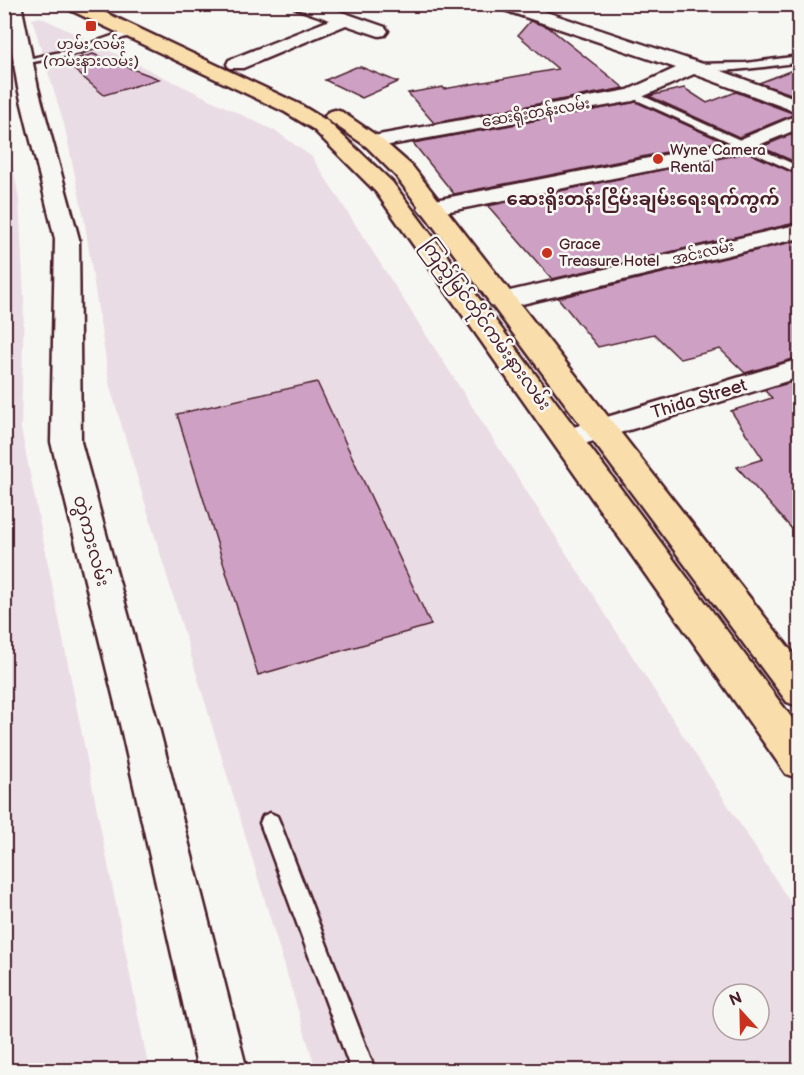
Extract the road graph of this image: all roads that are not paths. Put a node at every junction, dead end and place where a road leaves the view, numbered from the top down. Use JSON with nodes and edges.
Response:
{"nodes":[{"id":1,"x":12,"y":4,"type":"edge"},
{"id":2,"x":72,"y":4,"type":"edge"},
{"id":3,"x":107,"y":4,"type":"edge"},
{"id":4,"x":301,"y":4,"type":"edge"},
{"id":5,"x":504,"y":4,"type":"edge"},
{"id":6,"x":566,"y":4,"type":"edge"},
{"id":7,"x":344,"y":20,"type":"junction"},
{"id":8,"x":573,"y":27,"type":"junction"},
{"id":9,"x":379,"y":32,"type":"dead end"},
{"id":10,"x":129,"y":33,"type":"junction"},
{"id":11,"x":800,"y":59,"type":"edge"},
{"id":12,"x":23,"y":61,"type":"junction"},
{"id":13,"x":236,"y":64,"type":"junction"},
{"id":14,"x":693,"y":67,"type":"junction"},
{"id":15,"x":633,"y":95,"type":"junction"},
{"id":16,"x":800,"y":107,"type":"edge"},
{"id":17,"x":800,"y":120,"type":"edge"},
{"id":18,"x":373,"y":142,"type":"junction"},
{"id":19,"x":742,"y":146,"type":"junction"},
{"id":20,"x":800,"y":171,"type":"edge"},
{"id":21,"x":430,"y":208,"type":"junction"},
{"id":22,"x":800,"y":231,"type":"edge"},
{"id":23,"x":501,"y":301,"type":"junction"},
{"id":24,"x":530,"y":339,"type":"junction"},
{"id":25,"x":501,"y":346,"type":"junction"},
{"id":26,"x":800,"y":368,"type":"edge"},
{"id":27,"x":599,"y":430,"type":"junction"},
{"id":28,"x":568,"y":439,"type":"junction"},
{"id":29,"x":718,"y":586,"type":"junction"},
{"id":30,"x":683,"y":597,"type":"junction"},
{"id":31,"x":800,"y":691,"type":"edge"},
{"id":32,"x":800,"y":761,"type":"edge"},
{"id":33,"x":270,"y":823,"type":"dead end"},
{"id":34,"x":223,"y":1071,"type":"edge"},
{"id":35,"x":363,"y":1071,"type":"edge"}],
"edges":[{"from":1,"to":12,"type":"street","name":"တွဲကားလမ်း"},
{"from":2,"to":10,"type":"main road","name":"ကြည့်မြင်တိုင်ကမ်းနားလမ်း"},
{"from":3,"to":13,"type":"main road","name":"ကြည့်မြင်တိုင်ကမ်းနားလမ်း"},
{"from":4,"to":7,"type":"street"},
{"from":5,"to":8,"type":"street"},
{"from":6,"to":8,"type":"street"},
{"from":7,"to":9,"type":"street"},
{"from":7,"to":13,"type":"street"},
{"from":8,"to":14,"type":"street"},
{"from":10,"to":12,"type":"lane"},
{"from":10,"to":25,"type":"main road","name":"ကြည့်မြင်တိုင်ကမ်းနားလမ်း"},
{"from":11,"to":14,"type":"lane"},
{"from":12,"to":34,"type":"street","name":"တွဲကားလမ်း"},
{"from":13,"to":18,"type":"main road","name":"ကြည့်မြင်တိုင်ကမ်းနားလမ်း"},
{"from":14,"to":15,"type":"street","name":"ဆေးရိုးတန်းလမ်း"},
{"from":14,"to":16,"type":"street"},
{"from":15,"to":18,"type":"street","name":"ဆေးရိုးတန်းလမ်း"},
{"from":15,"to":19,"type":"lane"},
{"from":17,"to":19,"type":"street"},
{"from":18,"to":21,"type":"main road","name":"ကြည့်မြင်တိုင်ကမ်းနားလမ်း"},
{"from":19,"to":20,"type":"lane"},
{"from":19,"to":21,"type":"street"},
{"from":21,"to":23,"type":"main road","name":"ကြည့်မြင်တိုင်ကမ်းနားလမ်း"},
{"from":22,"to":23,"type":"street","name":"အင်းလမ်း"},
{"from":23,"to":24,"type":"main road","name":"ကြည့်မြင်တိုင်ကမ်းနားလမ်း"},
{"from":24,"to":25,"type":"main road"},
{"from":24,"to":27,"type":"main road","name":"ကြည့်မြင်တိုင်ကမ်းနားလမ်း"},
{"from":25,"to":28,"type":"main road","name":"ကြည့်မြင်တိုင်ကမ်းနားလမ်း"},
{"from":26,"to":27,"type":"street","name":"Thida Street"},
{"from":27,"to":28,"type":"street","name":"Thida Street"},
{"from":27,"to":29,"type":"main road","name":"ကြည့်မြင်တိုင်ကမ်းနားလမ်း"},
{"from":28,"to":30,"type":"main road","name":"ကြည့်မြင်တိုင်ကမ်းနားလမ်း"},
{"from":29,"to":30,"type":"main road"},
{"from":29,"to":31,"type":"main road","name":"ကြည့်မြင်တိုင်ကမ်းနားလမ်း"},
{"from":30,"to":32,"type":"main road","name":"ကြည့်မြင်တိုင်ကမ်းနားလမ်း"},
{"from":33,"to":35,"type":"lane"}]}
